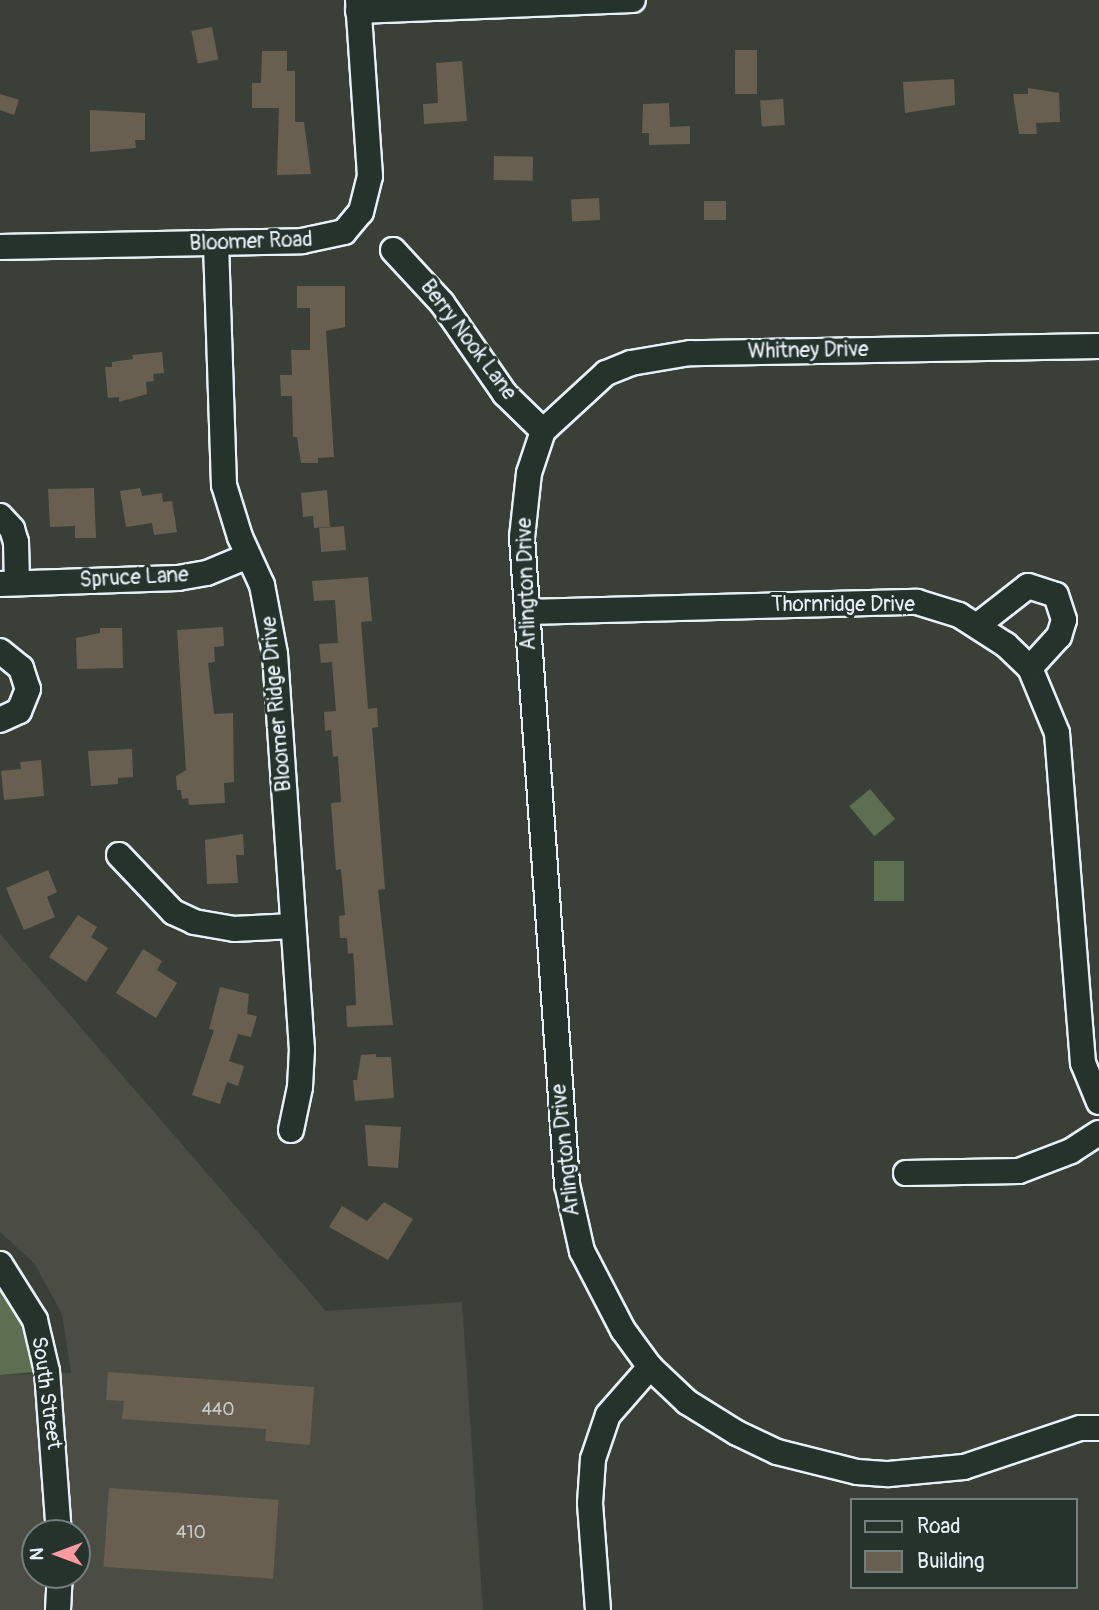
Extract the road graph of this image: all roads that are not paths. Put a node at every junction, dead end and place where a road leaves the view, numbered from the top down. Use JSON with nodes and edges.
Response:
{"nodes":[{"id":1,"x":633,"y":0,"type":"edge"},
{"id":2,"x":358,"y":5,"type":"edge"},
{"id":3,"x":216,"y":244,"type":"junction"},
{"id":4,"x":0,"y":247,"type":"edge"},
{"id":5,"x":393,"y":250,"type":"dead end"},
{"id":6,"x":1099,"y":346,"type":"edge"},
{"id":7,"x":543,"y":431,"type":"junction"},
{"id":8,"x":0,"y":516,"type":"edge"},
{"id":9,"x":248,"y":556,"type":"junction"},
{"id":10,"x":8,"y":583,"type":"edge"},
{"id":11,"x":527,"y":612,"type":"junction"},
{"id":12,"x":978,"y":625,"type":"junction"},
{"id":13,"x":0,"y":651,"type":"edge"},
{"id":14,"x":1030,"y":668,"type":"junction"},
{"id":15,"x":0,"y":720,"type":"edge"},
{"id":16,"x":119,"y":855,"type":"dead end"},
{"id":17,"x":293,"y":926,"type":"junction"},
{"id":18,"x":1099,"y":1102,"type":"edge"},
{"id":19,"x":291,"y":1130,"type":"dead end"},
{"id":20,"x":1099,"y":1133,"type":"edge"},
{"id":21,"x":906,"y":1173,"type":"dead end"},
{"id":22,"x":0,"y":1264,"type":"edge"},
{"id":23,"x":650,"y":1367,"type":"junction"},
{"id":24,"x":1099,"y":1428,"type":"edge"},
{"id":25,"x":58,"y":1519,"type":"edge"},
{"id":26,"x":59,"y":1589,"type":"edge"},
{"id":27,"x":58,"y":1610,"type":"edge"},
{"id":28,"x":598,"y":1610,"type":"edge"}],
"edges":[{"from":1,"to":2,"type":"street"},
{"from":2,"to":3,"type":"street","name":"Bloomer Road"},
{"from":3,"to":4,"type":"street","name":"Bloomer Road"},
{"from":3,"to":9,"type":"street","name":"Bloomer Ridge Drive"},
{"from":5,"to":7,"type":"street","name":"Berry Nook Lane"},
{"from":6,"to":7,"type":"street","name":"Whitney Drive"},
{"from":7,"to":11,"type":"street","name":"Arlington Drive"},
{"from":8,"to":10,"type":"street","name":"Spruce Lane"},
{"from":9,"to":10,"type":"street","name":"Spruce Lane"},
{"from":9,"to":17,"type":"street","name":"Bloomer Ridge Drive"},
{"from":11,"to":12,"type":"street","name":"Thornridge Drive"},
{"from":11,"to":23,"type":"street","name":"Arlington Drive"},
{"from":12,"to":14,"type":"street","name":"Thornridge Drive"},
{"from":12,"to":14,"type":"street"},
{"from":13,"to":15,"type":"street"},
{"from":14,"to":18,"type":"street","name":"Thornridge Drive"},
{"from":16,"to":17,"type":"street"},
{"from":17,"to":19,"type":"street","name":"Bloomer Ridge Drive"},
{"from":20,"to":21,"type":"street"},
{"from":22,"to":25,"type":"street","name":"South Street"},
{"from":23,"to":24,"type":"street","name":"Arlington Drive"},
{"from":23,"to":28,"type":"street"},
{"from":26,"to":27,"type":"street"}]}
